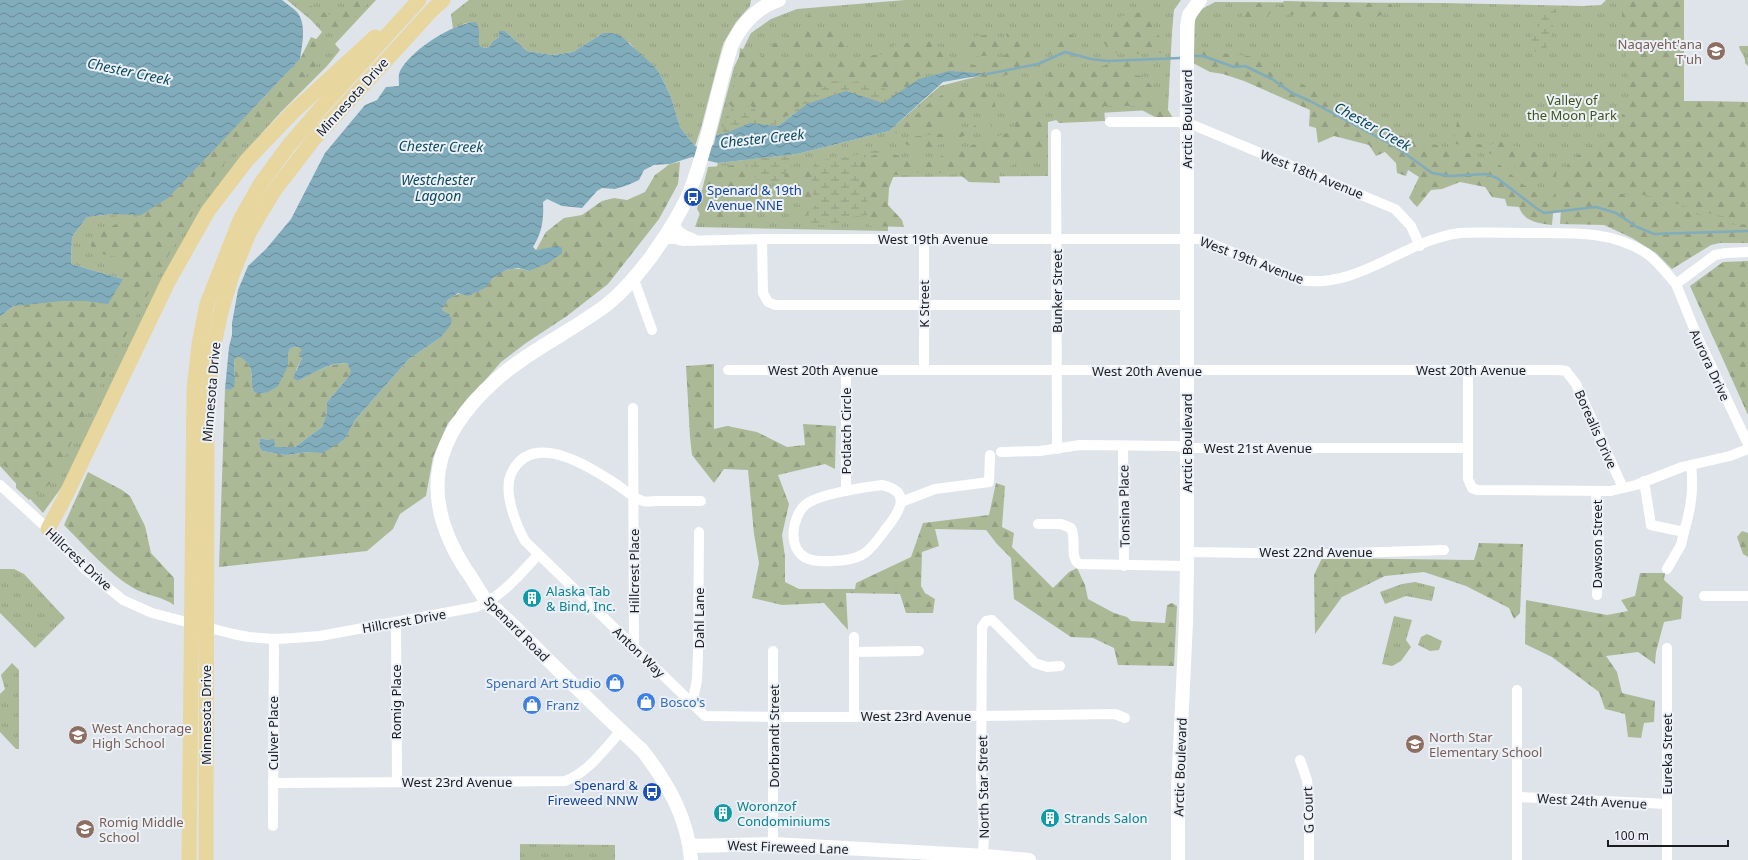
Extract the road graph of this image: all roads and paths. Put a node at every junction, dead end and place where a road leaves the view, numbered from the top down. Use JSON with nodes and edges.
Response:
{"nodes":[{"id":1,"x":418,"y":0,"type":"edge"},
{"id":2,"x":443,"y":0,"type":"edge"},
{"id":3,"x":779,"y":0,"type":"edge"},
{"id":4,"x":1200,"y":0,"type":"edge"},
{"id":5,"x":1110,"y":122,"type":"dead end"},
{"id":6,"x":1187,"y":122,"type":"junction"},
{"id":7,"x":1056,"y":134,"type":"dead end"},
{"id":8,"x":674,"y":221,"type":"junction"},
{"id":9,"x":1187,"y":238,"type":"junction"},
{"id":10,"x":696,"y":239,"type":"junction"},
{"id":11,"x":762,"y":239,"type":"junction"},
{"id":12,"x":924,"y":239,"type":"junction"},
{"id":13,"x":1056,"y":239,"type":"junction"},
{"id":14,"x":661,"y":241,"type":"junction"},
{"id":15,"x":1420,"y":246,"type":"junction"},
{"id":16,"x":1748,"y":252,"type":"edge"},
{"id":17,"x":634,"y":277,"type":"junction"},
{"id":18,"x":1676,"y":284,"type":"junction"},
{"id":19,"x":924,"y":305,"type":"junction"},
{"id":20,"x":1187,"y":305,"type":"junction"},
{"id":21,"x":1056,"y":306,"type":"junction"},
{"id":22,"x":652,"y":330,"type":"dead end"},
{"id":23,"x":728,"y":370,"type":"dead end"},
{"id":24,"x":846,"y":370,"type":"junction"},
{"id":25,"x":924,"y":370,"type":"junction"},
{"id":26,"x":1057,"y":370,"type":"junction"},
{"id":27,"x":1468,"y":370,"type":"junction"},
{"id":28,"x":1187,"y":371,"type":"junction"},
{"id":29,"x":1566,"y":371,"type":"joint"},
{"id":30,"x":633,"y":408,"type":"dead end"},
{"id":31,"x":1748,"y":444,"type":"edge"},
{"id":32,"x":1123,"y":446,"type":"junction"},
{"id":33,"x":1187,"y":448,"type":"junction"},
{"id":34,"x":1468,"y":448,"type":"junction"},
{"id":35,"x":1057,"y":449,"type":"junction"},
{"id":36,"x":1748,"y":449,"type":"edge"},
{"id":37,"x":1001,"y":452,"type":"dead end"},
{"id":38,"x":990,"y":455,"type":"dead end"},
{"id":39,"x":1691,"y":465,"type":"junction"},
{"id":40,"x":1644,"y":481,"type":"junction"},
{"id":41,"x":0,"y":485,"type":"edge"},
{"id":42,"x":1623,"y":488,"type":"junction"},
{"id":43,"x":846,"y":491,"type":"junction"},
{"id":44,"x":1596,"y":492,"type":"junction"},
{"id":45,"x":634,"y":496,"type":"junction"},
{"id":46,"x":701,"y":501,"type":"dead end"},
{"id":47,"x":901,"y":502,"type":"junction"},
{"id":48,"x":1038,"y":524,"type":"dead end"},
{"id":49,"x":48,"y":529,"type":"junction"},
{"id":50,"x":699,"y":532,"type":"dead end"},
{"id":51,"x":1684,"y":532,"type":"junction"},
{"id":52,"x":1444,"y":550,"type":"dead end"},
{"id":53,"x":538,"y":555,"type":"junction"},
{"id":54,"x":1187,"y":559,"type":"junction"},
{"id":55,"x":1124,"y":566,"type":"junction"},
{"id":56,"x":1667,"y":569,"type":"dead end"},
{"id":57,"x":1597,"y":595,"type":"dead end"},
{"id":58,"x":1704,"y":596,"type":"dead end"},
{"id":59,"x":1748,"y":596,"type":"edge"},
{"id":60,"x":488,"y":603,"type":"junction"},
{"id":61,"x":396,"y":622,"type":"junction"},
{"id":62,"x":854,"y":637,"type":"dead end"},
{"id":63,"x":274,"y":639,"type":"junction"},
{"id":64,"x":634,"y":647,"type":"junction"},
{"id":65,"x":1667,"y":648,"type":"dead end"},
{"id":66,"x":773,"y":651,"type":"dead end"},
{"id":67,"x":919,"y":651,"type":"dead end"},
{"id":68,"x":854,"y":652,"type":"junction"},
{"id":69,"x":1060,"y":666,"type":"dead end"},
{"id":70,"x":1517,"y":690,"type":"dead end"},
{"id":71,"x":692,"y":704,"type":"junction"},
{"id":72,"x":705,"y":716,"type":"joint"},
{"id":73,"x":982,"y":716,"type":"junction"},
{"id":74,"x":774,"y":717,"type":"junction"},
{"id":75,"x":854,"y":717,"type":"junction"},
{"id":76,"x":1125,"y":718,"type":"dead end"},
{"id":77,"x":621,"y":731,"type":"junction"},
{"id":78,"x":1300,"y":760,"type":"dead end"},
{"id":79,"x":397,"y":781,"type":"junction"},
{"id":80,"x":273,"y":783,"type":"junction"},
{"id":81,"x":1518,"y":798,"type":"junction"},
{"id":82,"x":1667,"y":804,"type":"junction"},
{"id":83,"x":273,"y":826,"type":"dead end"},
{"id":84,"x":773,"y":844,"type":"junction"},
{"id":85,"x":690,"y":846,"type":"junction"},
{"id":86,"x":983,"y":856,"type":"junction"},
{"id":87,"x":189,"y":860,"type":"edge"},
{"id":88,"x":206,"y":860,"type":"edge"},
{"id":89,"x":691,"y":860,"type":"edge"},
{"id":90,"x":1029,"y":860,"type":"edge"},
{"id":91,"x":1178,"y":860,"type":"edge"},
{"id":92,"x":1309,"y":860,"type":"edge"},
{"id":93,"x":1517,"y":860,"type":"edge"},
{"id":94,"x":1667,"y":860,"type":"edge"}],
"edges":[{"from":1,"to":49,"type":"main road"},
{"from":1,"to":87,"type":"main road","name":"Minnesota Drive"},
{"from":2,"to":88,"type":"main road","name":"Minnesota Drive"},
{"from":3,"to":8,"type":"main road","name":"Spenard Road"},
{"from":4,"to":6,"type":"main road","name":"Arctic Boulevard"},
{"from":5,"to":6,"type":"street"},
{"from":6,"to":9,"type":"main road","name":"Arctic Boulevard"},
{"from":6,"to":15,"type":"street","name":"West 18th Avenue"},
{"from":7,"to":13,"type":"street","name":"Bunker Street"},
{"from":8,"to":10,"type":"street","name":"West 19th Avenue"},
{"from":8,"to":14,"type":"main road","name":"Spenard Road"},
{"from":9,"to":13,"type":"street","name":"West 19th Avenue"},
{"from":9,"to":15,"type":"street","name":"West 19th Avenue"},
{"from":9,"to":20,"type":"main road","name":"Arctic Boulevard"},
{"from":10,"to":11,"type":"street","name":"West 19th Avenue"},
{"from":10,"to":14,"type":"street","name":"West 19th Avenue"},
{"from":11,"to":12,"type":"street","name":"West 19th Avenue"},
{"from":11,"to":19,"type":"street"},
{"from":12,"to":13,"type":"street","name":"West 19th Avenue"},
{"from":12,"to":19,"type":"street","name":"K Street"},
{"from":13,"to":21,"type":"street","name":"Bunker Street"},
{"from":14,"to":17,"type":"main road","name":"Spenard Road"},
{"from":15,"to":18,"type":"street","name":"West 19th Avenue"},
{"from":16,"to":18,"type":"street"},
{"from":17,"to":22,"type":"street"},
{"from":17,"to":60,"type":"main road","name":"Spenard Road"},
{"from":18,"to":31,"type":"street","name":"Aurora Drive"},
{"from":19,"to":21,"type":"street"},
{"from":19,"to":25,"type":"street","name":"K Street"},
{"from":20,"to":21,"type":"street"},
{"from":20,"to":28,"type":"main road","name":"Arctic Boulevard"},
{"from":21,"to":26,"type":"street","name":"Bunker Street"},
{"from":23,"to":24,"type":"street","name":"West 20th Avenue"},
{"from":24,"to":25,"type":"street","name":"West 20th Avenue"},
{"from":24,"to":43,"type":"street","name":"Potlatch Circle"},
{"from":25,"to":26,"type":"street","name":"West 20th Avenue"},
{"from":26,"to":28,"type":"street","name":"West 20th Avenue"},
{"from":26,"to":35,"type":"street","name":"Bunker Street"},
{"from":27,"to":28,"type":"street","name":"West 20th Avenue"},
{"from":27,"to":29,"type":"street","name":"West 20th Avenue"},
{"from":27,"to":34,"type":"street"},
{"from":28,"to":33,"type":"main road","name":"Arctic Boulevard"},
{"from":29,"to":42,"type":"street","name":"Borealis Drive"},
{"from":30,"to":45,"type":"street","name":"Hillcrest Place"},
{"from":32,"to":33,"type":"street","name":"West 21st Avenue"},
{"from":32,"to":35,"type":"street","name":"West 21st Avenue"},
{"from":32,"to":55,"type":"street","name":"Tonsina Place"},
{"from":33,"to":34,"type":"street","name":"West 21st Avenue"},
{"from":33,"to":54,"type":"main road","name":"Arctic Boulevard"},
{"from":34,"to":44,"type":"street"},
{"from":35,"to":37,"type":"street","name":"West 21st Avenue"},
{"from":36,"to":39,"type":"street"},
{"from":38,"to":47,"type":"street"},
{"from":39,"to":40,"type":"street"},
{"from":39,"to":51,"type":"street"},
{"from":40,"to":42,"type":"street"},
{"from":40,"to":51,"type":"street"},
{"from":41,"to":49,"type":"street","name":"Hillcrest Drive"},
{"from":42,"to":44,"type":"street"},
{"from":43,"to":47,"type":"street"},
{"from":43,"to":47,"type":"street"},
{"from":44,"to":57,"type":"street","name":"Dawson Street"},
{"from":45,"to":46,"type":"street"},
{"from":45,"to":53,"type":"street"},
{"from":45,"to":64,"type":"street","name":"Hillcrest Place"},
{"from":48,"to":55,"type":"street","name":"West 22nd Avenue"},
{"from":49,"to":63,"type":"street","name":"Hillcrest Drive"},
{"from":50,"to":71,"type":"street","name":"Dahl Lane"},
{"from":51,"to":56,"type":"street"},
{"from":52,"to":54,"type":"street","name":"West 22nd Avenue"},
{"from":53,"to":60,"type":"street","name":"Hillcrest Drive"},
{"from":53,"to":64,"type":"street","name":"Anton Way"},
{"from":54,"to":55,"type":"street","name":"West 22nd Avenue"},
{"from":54,"to":91,"type":"main road","name":"Arctic Boulevard"},
{"from":58,"to":59,"type":"street"},
{"from":60,"to":61,"type":"street","name":"Hillcrest Drive"},
{"from":60,"to":77,"type":"main road","name":"Spenard Road"},
{"from":61,"to":63,"type":"street","name":"Hillcrest Drive"},
{"from":61,"to":79,"type":"street","name":"Romig Place"},
{"from":62,"to":68,"type":"street"},
{"from":63,"to":80,"type":"street","name":"Culver Place"},
{"from":64,"to":71,"type":"street","name":"Anton Way"},
{"from":65,"to":82,"type":"street","name":"Eureka Street"},
{"from":66,"to":74,"type":"street","name":"Dorbrandt Street"},
{"from":67,"to":68,"type":"street"},
{"from":68,"to":75,"type":"street"},
{"from":69,"to":73,"type":"street","name":"North Star Street"},
{"from":70,"to":81,"type":"street"},
{"from":71,"to":72,"type":"street","name":"Anton Way"},
{"from":72,"to":74,"type":"street","name":"West 23rd Avenue"},
{"from":73,"to":75,"type":"street","name":"West 23rd Avenue"},
{"from":73,"to":76,"type":"street","name":"West 23rd Avenue"},
{"from":73,"to":86,"type":"street","name":"North Star Street"},
{"from":74,"to":75,"type":"street","name":"West 23rd Avenue"},
{"from":74,"to":84,"type":"street","name":"Dorbrandt Street"},
{"from":77,"to":79,"type":"street","name":"West 23rd Avenue"},
{"from":77,"to":85,"type":"main road","name":"Spenard Road"},
{"from":78,"to":92,"type":"street","name":"G Court"},
{"from":79,"to":80,"type":"street","name":"West 23rd Avenue"},
{"from":80,"to":83,"type":"street","name":"Culver Place"},
{"from":81,"to":82,"type":"street","name":"West 24th Avenue"},
{"from":81,"to":93,"type":"street"},
{"from":82,"to":94,"type":"street","name":"Eureka Street"},
{"from":84,"to":85,"type":"main road","name":"West Fireweed Lane"},
{"from":84,"to":86,"type":"main road","name":"West Fireweed Lane"},
{"from":85,"to":89,"type":"main road","name":"Spenard Road"},
{"from":86,"to":90,"type":"main road","name":"West Fireweed Lane"}]}
